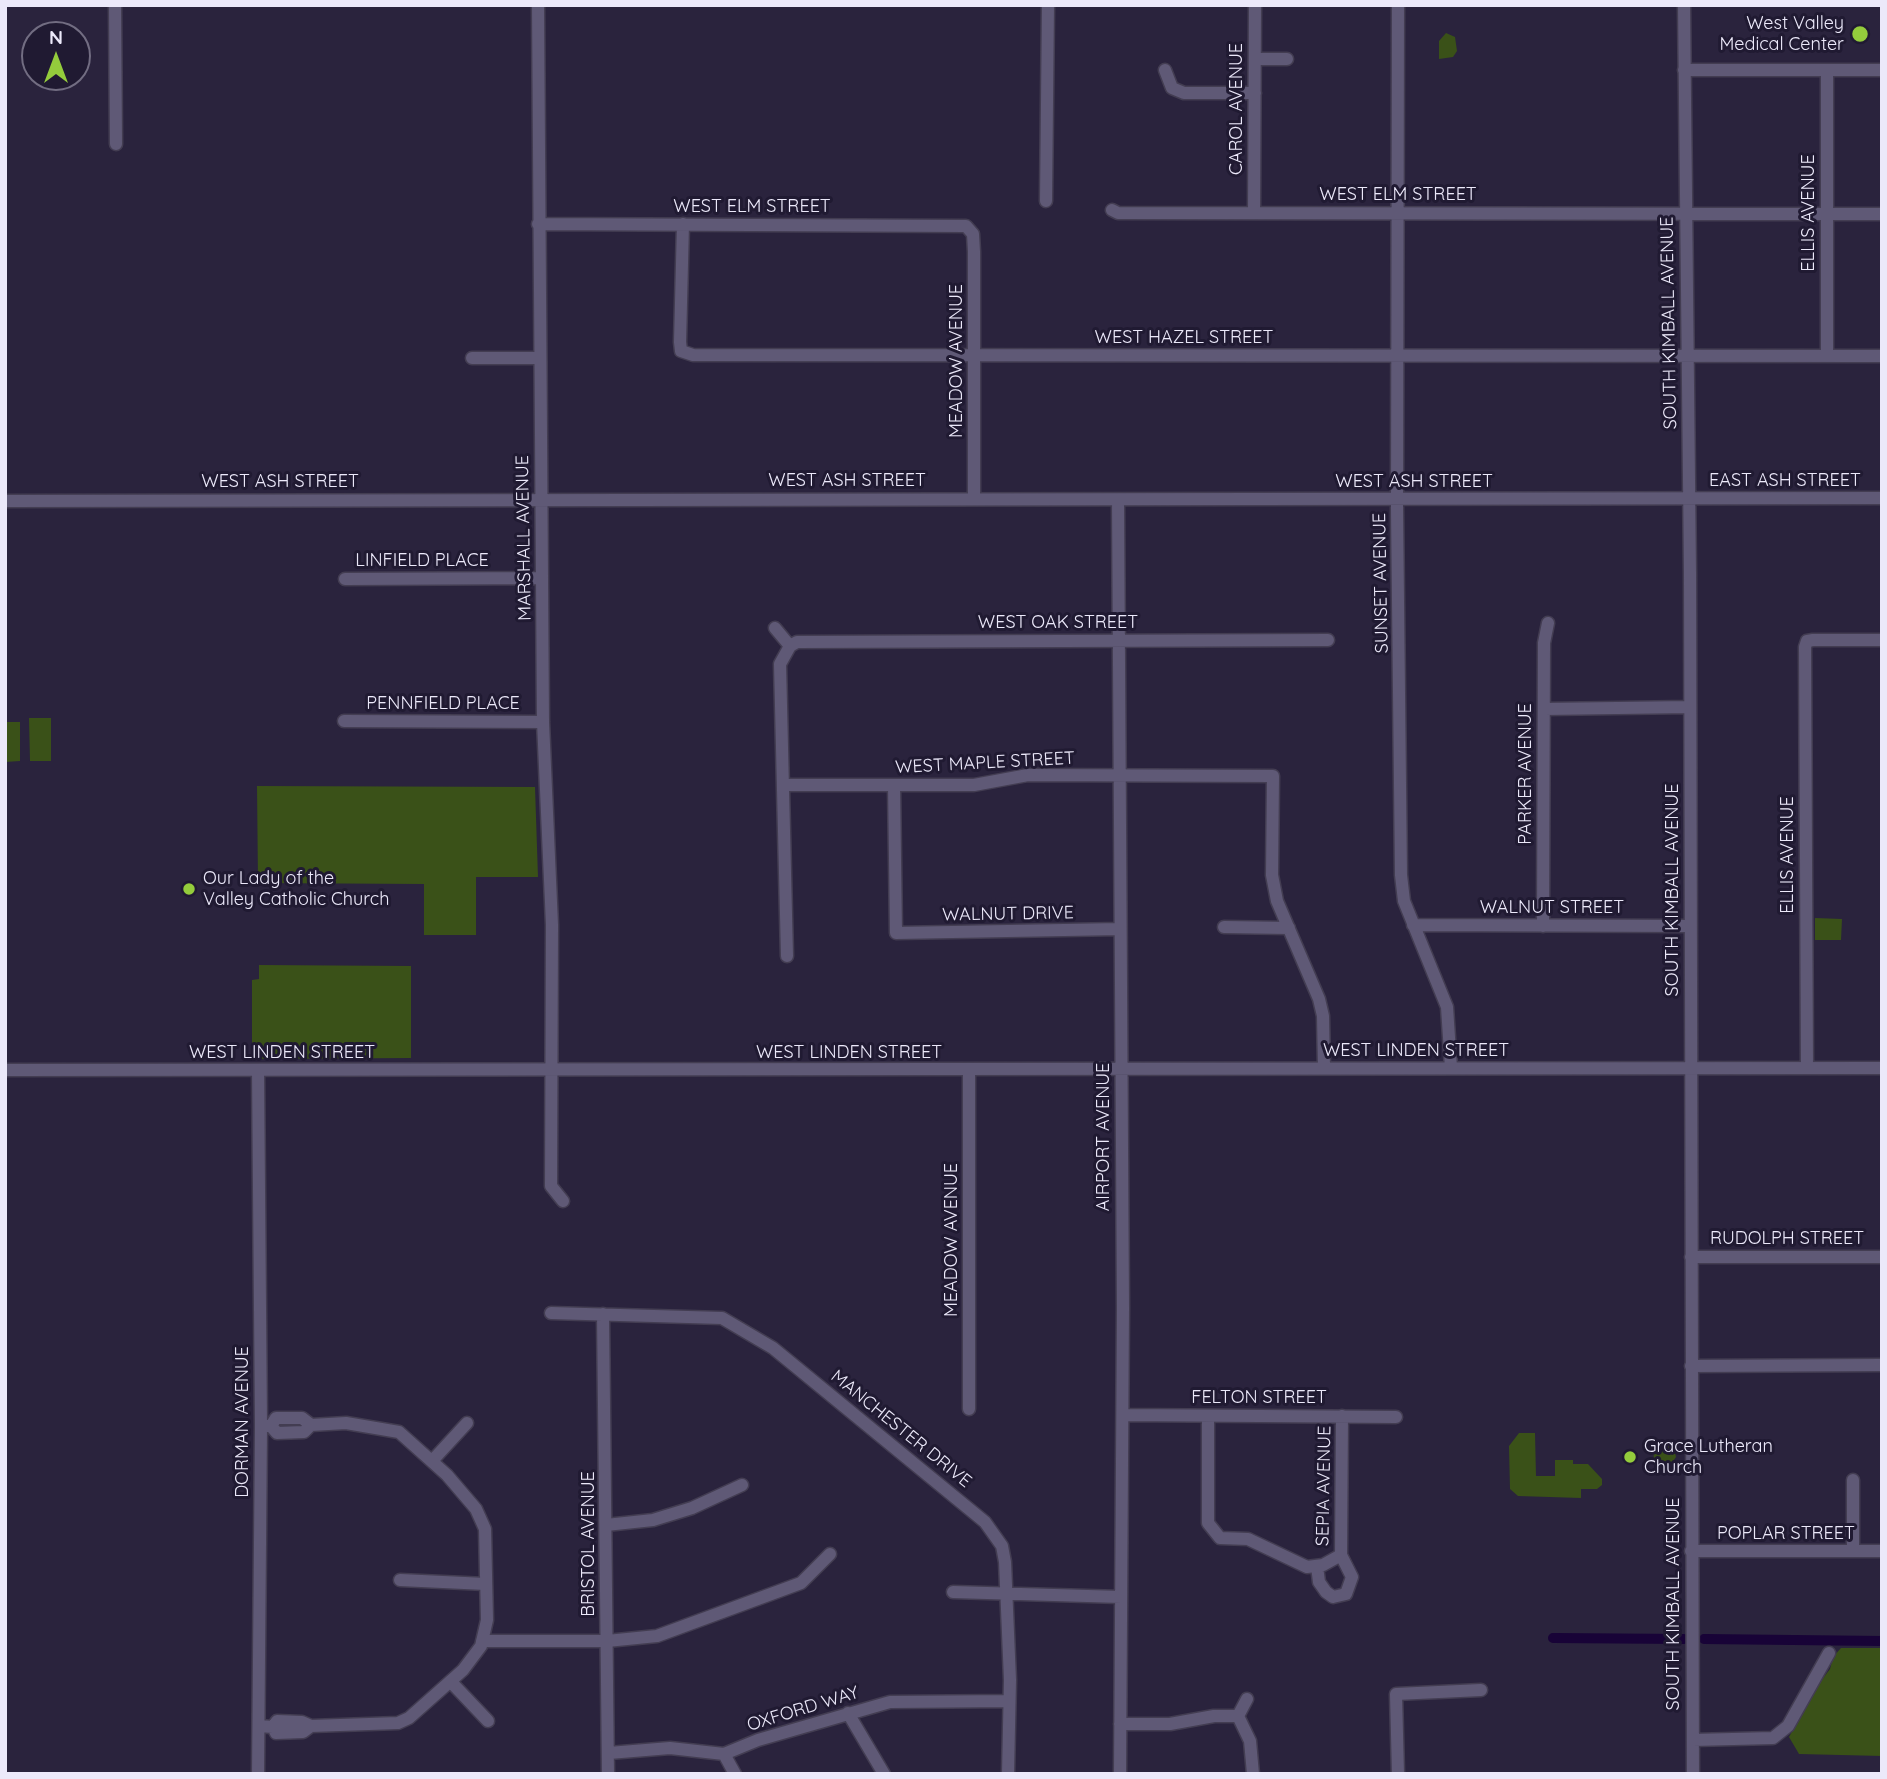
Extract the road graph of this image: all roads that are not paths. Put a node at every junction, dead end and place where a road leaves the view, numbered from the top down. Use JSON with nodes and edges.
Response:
{"nodes":[{"id":1,"x":115,"y":5,"type":"edge"},
{"id":2,"x":538,"y":5,"type":"edge"},
{"id":3,"x":1048,"y":5,"type":"edge"},
{"id":4,"x":1255,"y":5,"type":"edge"},
{"id":5,"x":1398,"y":5,"type":"edge"},
{"id":6,"x":1684,"y":5,"type":"edge"},
{"id":7,"x":1255,"y":59,"type":"junction"},
{"id":8,"x":1286,"y":59,"type":"dead end"},
{"id":9,"x":1165,"y":70,"type":"dead end"},
{"id":10,"x":1684,"y":70,"type":"junction"},
{"id":11,"x":1827,"y":70,"type":"junction"},
{"id":12,"x":1882,"y":70,"type":"edge"},
{"id":13,"x":1255,"y":93,"type":"junction"},
{"id":14,"x":116,"y":144,"type":"dead end"},
{"id":15,"x":1046,"y":201,"type":"dead end"},
{"id":16,"x":1112,"y":210,"type":"dead end"},
{"id":17,"x":1254,"y":213,"type":"junction"},
{"id":18,"x":1398,"y":213,"type":"junction"},
{"id":19,"x":1685,"y":213,"type":"junction"},
{"id":20,"x":1827,"y":214,"type":"junction"},
{"id":21,"x":1882,"y":214,"type":"edge"},
{"id":22,"x":538,"y":225,"type":"junction"},
{"id":23,"x":683,"y":225,"type":"junction"},
{"id":24,"x":966,"y":226,"type":"joint"},
{"id":25,"x":1398,"y":355,"type":"junction"},
{"id":26,"x":1686,"y":355,"type":"junction"},
{"id":27,"x":974,"y":356,"type":"junction"},
{"id":28,"x":1827,"y":356,"type":"junction"},
{"id":29,"x":1882,"y":356,"type":"edge"},
{"id":30,"x":472,"y":358,"type":"dead end"},
{"id":31,"x":539,"y":358,"type":"junction"},
{"id":32,"x":1882,"y":498,"type":"edge"},
{"id":33,"x":974,"y":499,"type":"junction"},
{"id":34,"x":1398,"y":499,"type":"junction"},
{"id":35,"x":1689,"y":499,"type":"junction"},
{"id":36,"x":541,"y":500,"type":"junction"},
{"id":37,"x":5,"y":501,"type":"edge"},
{"id":38,"x":1118,"y":501,"type":"junction"},
{"id":39,"x":541,"y":578,"type":"junction"},
{"id":40,"x":345,"y":579,"type":"dead end"},
{"id":41,"x":1548,"y":623,"type":"dead end"},
{"id":42,"x":775,"y":628,"type":"dead end"},
{"id":43,"x":1328,"y":640,"type":"dead end"},
{"id":44,"x":1882,"y":640,"type":"edge"},
{"id":45,"x":1118,"y":641,"type":"junction"},
{"id":46,"x":790,"y":646,"type":"junction"},
{"id":47,"x":1690,"y":707,"type":"junction"},
{"id":48,"x":1544,"y":709,"type":"junction"},
{"id":49,"x":344,"y":721,"type":"dead end"},
{"id":50,"x":543,"y":722,"type":"junction"},
{"id":51,"x":1119,"y":776,"type":"junction"},
{"id":52,"x":783,"y":785,"type":"junction"},
{"id":53,"x":894,"y":785,"type":"junction"},
{"id":54,"x":1413,"y":925,"type":"junction"},
{"id":55,"x":1544,"y":926,"type":"junction"},
{"id":56,"x":1690,"y":926,"type":"junction"},
{"id":57,"x":1224,"y":927,"type":"dead end"},
{"id":58,"x":1289,"y":928,"type":"junction"},
{"id":59,"x":1120,"y":929,"type":"junction"},
{"id":60,"x":787,"y":956,"type":"dead end"},
{"id":61,"x":1324,"y":1068,"type":"junction"},
{"id":62,"x":1451,"y":1068,"type":"junction"},
{"id":63,"x":1692,"y":1068,"type":"junction"},
{"id":64,"x":1807,"y":1068,"type":"junction"},
{"id":65,"x":1882,"y":1068,"type":"edge"},
{"id":66,"x":5,"y":1070,"type":"edge"},
{"id":67,"x":258,"y":1070,"type":"junction"},
{"id":68,"x":1121,"y":1070,"type":"junction"},
{"id":69,"x":552,"y":1071,"type":"junction"},
{"id":70,"x":969,"y":1071,"type":"junction"},
{"id":71,"x":563,"y":1201,"type":"dead end"},
{"id":72,"x":1692,"y":1256,"type":"junction"},
{"id":73,"x":1882,"y":1257,"type":"edge"},
{"id":74,"x":551,"y":1313,"type":"dead end"},
{"id":75,"x":603,"y":1314,"type":"junction"},
{"id":76,"x":1691,"y":1366,"type":"junction"},
{"id":77,"x":1882,"y":1366,"type":"edge"},
{"id":78,"x":969,"y":1409,"type":"dead end"},
{"id":79,"x":1123,"y":1415,"type":"junction"},
{"id":80,"x":1208,"y":1416,"type":"junction"},
{"id":81,"x":1342,"y":1416,"type":"junction"},
{"id":82,"x":1396,"y":1417,"type":"dead end"},
{"id":83,"x":467,"y":1423,"type":"dead end"},
{"id":84,"x":266,"y":1426,"type":"junction"},
{"id":85,"x":432,"y":1461,"type":"junction"},
{"id":86,"x":1853,"y":1480,"type":"dead end"},
{"id":87,"x":742,"y":1485,"type":"dead end"},
{"id":88,"x":606,"y":1525,"type":"junction"},
{"id":89,"x":1691,"y":1551,"type":"junction"},
{"id":90,"x":1853,"y":1551,"type":"junction"},
{"id":91,"x":1882,"y":1551,"type":"edge"},
{"id":92,"x":830,"y":1554,"type":"dead end"},
{"id":93,"x":1341,"y":1555,"type":"junction"},
{"id":94,"x":1317,"y":1566,"type":"junction"},
{"id":95,"x":400,"y":1580,"type":"dead end"},
{"id":96,"x":486,"y":1584,"type":"junction"},
{"id":97,"x":953,"y":1592,"type":"dead end"},
{"id":98,"x":1006,"y":1593,"type":"junction"},
{"id":99,"x":1121,"y":1597,"type":"junction"},
{"id":100,"x":482,"y":1641,"type":"junction"},
{"id":101,"x":607,"y":1641,"type":"junction"},
{"id":102,"x":1829,"y":1653,"type":"dead end"},
{"id":103,"x":451,"y":1682,"type":"junction"},
{"id":104,"x":1481,"y":1690,"type":"dead end"},
{"id":105,"x":1247,"y":1699,"type":"dead end"},
{"id":106,"x":1009,"y":1701,"type":"junction"},
{"id":107,"x":848,"y":1713,"type":"junction"},
{"id":108,"x":1238,"y":1716,"type":"junction"},
{"id":109,"x":488,"y":1721,"type":"dead end"},
{"id":110,"x":1120,"y":1724,"type":"junction"},
{"id":111,"x":259,"y":1726,"type":"junction"},
{"id":112,"x":1693,"y":1740,"type":"junction"},
{"id":113,"x":609,"y":1754,"type":"junction"},
{"id":114,"x":724,"y":1754,"type":"junction"},
{"id":115,"x":258,"y":1774,"type":"edge"},
{"id":116,"x":608,"y":1774,"type":"edge"},
{"id":117,"x":735,"y":1774,"type":"edge"},
{"id":118,"x":884,"y":1774,"type":"edge"},
{"id":119,"x":1008,"y":1774,"type":"edge"},
{"id":120,"x":1120,"y":1774,"type":"edge"},
{"id":121,"x":1253,"y":1774,"type":"edge"},
{"id":122,"x":1398,"y":1774,"type":"edge"},
{"id":123,"x":1693,"y":1774,"type":"edge"}],
"edges":[{"from":1,"to":14,"type":"street"},
{"from":2,"to":22,"type":"street","name":"MARSHALL AVENUE"},
{"from":3,"to":15,"type":"street"},
{"from":4,"to":7,"type":"street","name":"CAROL AVENUE"},
{"from":5,"to":18,"type":"street","name":"SUNSET AVENUE"},
{"from":6,"to":10,"type":"street","name":"SOUTH KIMBALL AVENUE"},
{"from":7,"to":8,"type":"street"},
{"from":7,"to":13,"type":"street","name":"CAROL AVENUE"},
{"from":9,"to":13,"type":"street"},
{"from":10,"to":11,"type":"street"},
{"from":10,"to":19,"type":"street","name":"SOUTH KIMBALL AVENUE"},
{"from":11,"to":12,"type":"street"},
{"from":11,"to":20,"type":"street","name":"ELLIS AVENUE"},
{"from":13,"to":17,"type":"street","name":"CAROL AVENUE"},
{"from":16,"to":17,"type":"street","name":"WEST ELM STREET"},
{"from":17,"to":18,"type":"street","name":"WEST ELM STREET"},
{"from":18,"to":19,"type":"street","name":"WEST ELM STREET"},
{"from":18,"to":25,"type":"street","name":"SUNSET AVENUE"},
{"from":19,"to":20,"type":"street","name":"WEST ELM STREET"},
{"from":19,"to":26,"type":"street","name":"SOUTH KIMBALL AVENUE"},
{"from":20,"to":21,"type":"street","name":"WEST ELM STREET"},
{"from":20,"to":28,"type":"street","name":"ELLIS AVENUE"},
{"from":22,"to":23,"type":"street","name":"WEST ELM STREET"},
{"from":22,"to":31,"type":"street","name":"MARSHALL AVENUE"},
{"from":23,"to":24,"type":"street","name":"WEST ELM STREET"},
{"from":23,"to":27,"type":"street","name":"WEST HAZEL STREET"},
{"from":24,"to":27,"type":"street","name":"MEADOW AVENUE"},
{"from":25,"to":26,"type":"street","name":"WEST HAZEL STREET"},
{"from":25,"to":27,"type":"street","name":"WEST HAZEL STREET"},
{"from":25,"to":34,"type":"street","name":"SUNSET AVENUE"},
{"from":26,"to":28,"type":"street","name":"WEST HAZEL STREET"},
{"from":26,"to":35,"type":"street","name":"SOUTH KIMBALL AVENUE"},
{"from":27,"to":33,"type":"street","name":"MEADOW AVENUE"},
{"from":28,"to":29,"type":"street","name":"WEST HAZEL STREET"},
{"from":30,"to":31,"type":"street"},
{"from":31,"to":36,"type":"street","name":"MARSHALL AVENUE"},
{"from":32,"to":35,"type":"street","name":"EAST ASH STREET"},
{"from":33,"to":36,"type":"street","name":"WEST ASH STREET"},
{"from":33,"to":38,"type":"street","name":"WEST ASH STREET"},
{"from":34,"to":35,"type":"street","name":"WEST ASH STREET"},
{"from":34,"to":38,"type":"street","name":"WEST ASH STREET"},
{"from":34,"to":54,"type":"street","name":"SUNSET AVENUE"},
{"from":35,"to":47,"type":"street","name":"SOUTH KIMBALL AVENUE"},
{"from":36,"to":37,"type":"street","name":"WEST ASH STREET"},
{"from":36,"to":39,"type":"street","name":"MARSHALL AVENUE"},
{"from":38,"to":45,"type":"street","name":"AIRPORT AVENUE"},
{"from":39,"to":40,"type":"street","name":"LINFIELD PLACE"},
{"from":39,"to":50,"type":"street","name":"MARSHALL AVENUE"},
{"from":41,"to":48,"type":"street","name":"PARKER AVENUE"},
{"from":42,"to":46,"type":"street"},
{"from":43,"to":45,"type":"street","name":"WEST OAK STREET"},
{"from":44,"to":64,"type":"street","name":"ELLIS AVENUE"},
{"from":45,"to":46,"type":"street","name":"WEST OAK STREET"},
{"from":45,"to":51,"type":"street","name":"AIRPORT AVENUE"},
{"from":46,"to":52,"type":"street"},
{"from":47,"to":48,"type":"street"},
{"from":47,"to":56,"type":"street","name":"SOUTH KIMBALL AVENUE"},
{"from":48,"to":55,"type":"street","name":"PARKER AVENUE"},
{"from":49,"to":50,"type":"street","name":"PENNFIELD PLACE"},
{"from":50,"to":69,"type":"street","name":"MARSHALL AVENUE"},
{"from":51,"to":53,"type":"street","name":"WEST MAPLE STREET"},
{"from":51,"to":58,"type":"street","name":"WEST MAPLE STREET"},
{"from":51,"to":59,"type":"street","name":"AIRPORT AVENUE"},
{"from":52,"to":53,"type":"street","name":"WEST MAPLE STREET"},
{"from":52,"to":60,"type":"street"},
{"from":53,"to":59,"type":"street","name":"WALNUT DRIVE"},
{"from":54,"to":55,"type":"street","name":"WALNUT STREET"},
{"from":54,"to":62,"type":"street","name":"SUNSET AVENUE"},
{"from":55,"to":56,"type":"street","name":"WALNUT STREET"},
{"from":56,"to":63,"type":"street","name":"SOUTH KIMBALL AVENUE"},
{"from":57,"to":58,"type":"street"},
{"from":58,"to":61,"type":"street"},
{"from":59,"to":68,"type":"street","name":"AIRPORT AVENUE"},
{"from":61,"to":62,"type":"street","name":"WEST LINDEN STREET"},
{"from":61,"to":68,"type":"street","name":"WEST LINDEN STREET"},
{"from":62,"to":63,"type":"street","name":"WEST LINDEN STREET"},
{"from":63,"to":64,"type":"street","name":"WEST LINDEN STREET"},
{"from":63,"to":72,"type":"street","name":"SOUTH KIMBALL AVENUE"},
{"from":64,"to":65,"type":"street","name":"WEST LINDEN STREET"},
{"from":66,"to":67,"type":"street","name":"WEST LINDEN STREET"},
{"from":67,"to":69,"type":"street","name":"WEST LINDEN STREET"},
{"from":67,"to":84,"type":"street","name":"DORMAN AVENUE"},
{"from":68,"to":70,"type":"street","name":"WEST LINDEN STREET"},
{"from":68,"to":79,"type":"street","name":"AIRPORT AVENUE"},
{"from":69,"to":70,"type":"street","name":"WEST LINDEN STREET"},
{"from":69,"to":71,"type":"street","name":"MARSHALL AVENUE"},
{"from":70,"to":78,"type":"street","name":"MEADOW AVENUE"},
{"from":72,"to":73,"type":"street","name":"RUDOLPH STREET"},
{"from":72,"to":76,"type":"street","name":"SOUTH KIMBALL AVENUE"},
{"from":74,"to":75,"type":"street","name":"MANCHESTER DRIVE"},
{"from":75,"to":88,"type":"street","name":"BRISTOL AVENUE"},
{"from":75,"to":98,"type":"street","name":"MANCHESTER DRIVE"},
{"from":76,"to":77,"type":"street"},
{"from":76,"to":89,"type":"street","name":"SOUTH KIMBALL AVENUE"},
{"from":79,"to":80,"type":"street","name":"FELTON STREET"},
{"from":79,"to":99,"type":"street","name":"AIRPORT AVENUE"},
{"from":80,"to":81,"type":"street","name":"FELTON STREET"},
{"from":80,"to":94,"type":"street"},
{"from":81,"to":82,"type":"street","name":"FELTON STREET"},
{"from":81,"to":93,"type":"street","name":"SEPIA AVENUE"},
{"from":83,"to":85,"type":"street"},
{"from":84,"to":85,"type":"street"},
{"from":84,"to":111,"type":"street","name":"DORMAN AVENUE"},
{"from":85,"to":96,"type":"street"},
{"from":86,"to":90,"type":"street"},
{"from":87,"to":88,"type":"street"},
{"from":88,"to":101,"type":"street","name":"BRISTOL AVENUE"},
{"from":89,"to":90,"type":"street","name":"POPLAR STREET"},
{"from":89,"to":112,"type":"street","name":"SOUTH KIMBALL AVENUE"},
{"from":90,"to":91,"type":"street","name":"POPLAR STREET"},
{"from":92,"to":101,"type":"street"},
{"from":93,"to":94,"type":"street"},
{"from":93,"to":94,"type":"street"},
{"from":95,"to":96,"type":"street"},
{"from":96,"to":100,"type":"street"},
{"from":97,"to":98,"type":"street"},
{"from":98,"to":99,"type":"street"},
{"from":98,"to":106,"type":"street","name":"MANCHESTER DRIVE"},
{"from":99,"to":110,"type":"street","name":"AIRPORT AVENUE"},
{"from":100,"to":101,"type":"street"},
{"from":100,"to":103,"type":"street"},
{"from":101,"to":113,"type":"street","name":"BRISTOL AVENUE"},
{"from":102,"to":112,"type":"street"},
{"from":103,"to":109,"type":"street"},
{"from":103,"to":111,"type":"street"},
{"from":104,"to":122,"type":"street"},
{"from":105,"to":108,"type":"street"},
{"from":106,"to":107,"type":"street","name":"OXFORD WAY"},
{"from":106,"to":119,"type":"street","name":"MANCHESTER DRIVE"},
{"from":107,"to":114,"type":"street","name":"OXFORD WAY"},
{"from":107,"to":118,"type":"street"},
{"from":108,"to":110,"type":"street"},
{"from":108,"to":121,"type":"street"},
{"from":110,"to":120,"type":"street","name":"AIRPORT AVENUE"},
{"from":111,"to":115,"type":"street","name":"DORMAN AVENUE"},
{"from":112,"to":123,"type":"street","name":"SOUTH KIMBALL AVENUE"},
{"from":113,"to":114,"type":"street","name":"OXFORD WAY"},
{"from":113,"to":116,"type":"street","name":"BRISTOL AVENUE"},
{"from":114,"to":117,"type":"street"}]}
